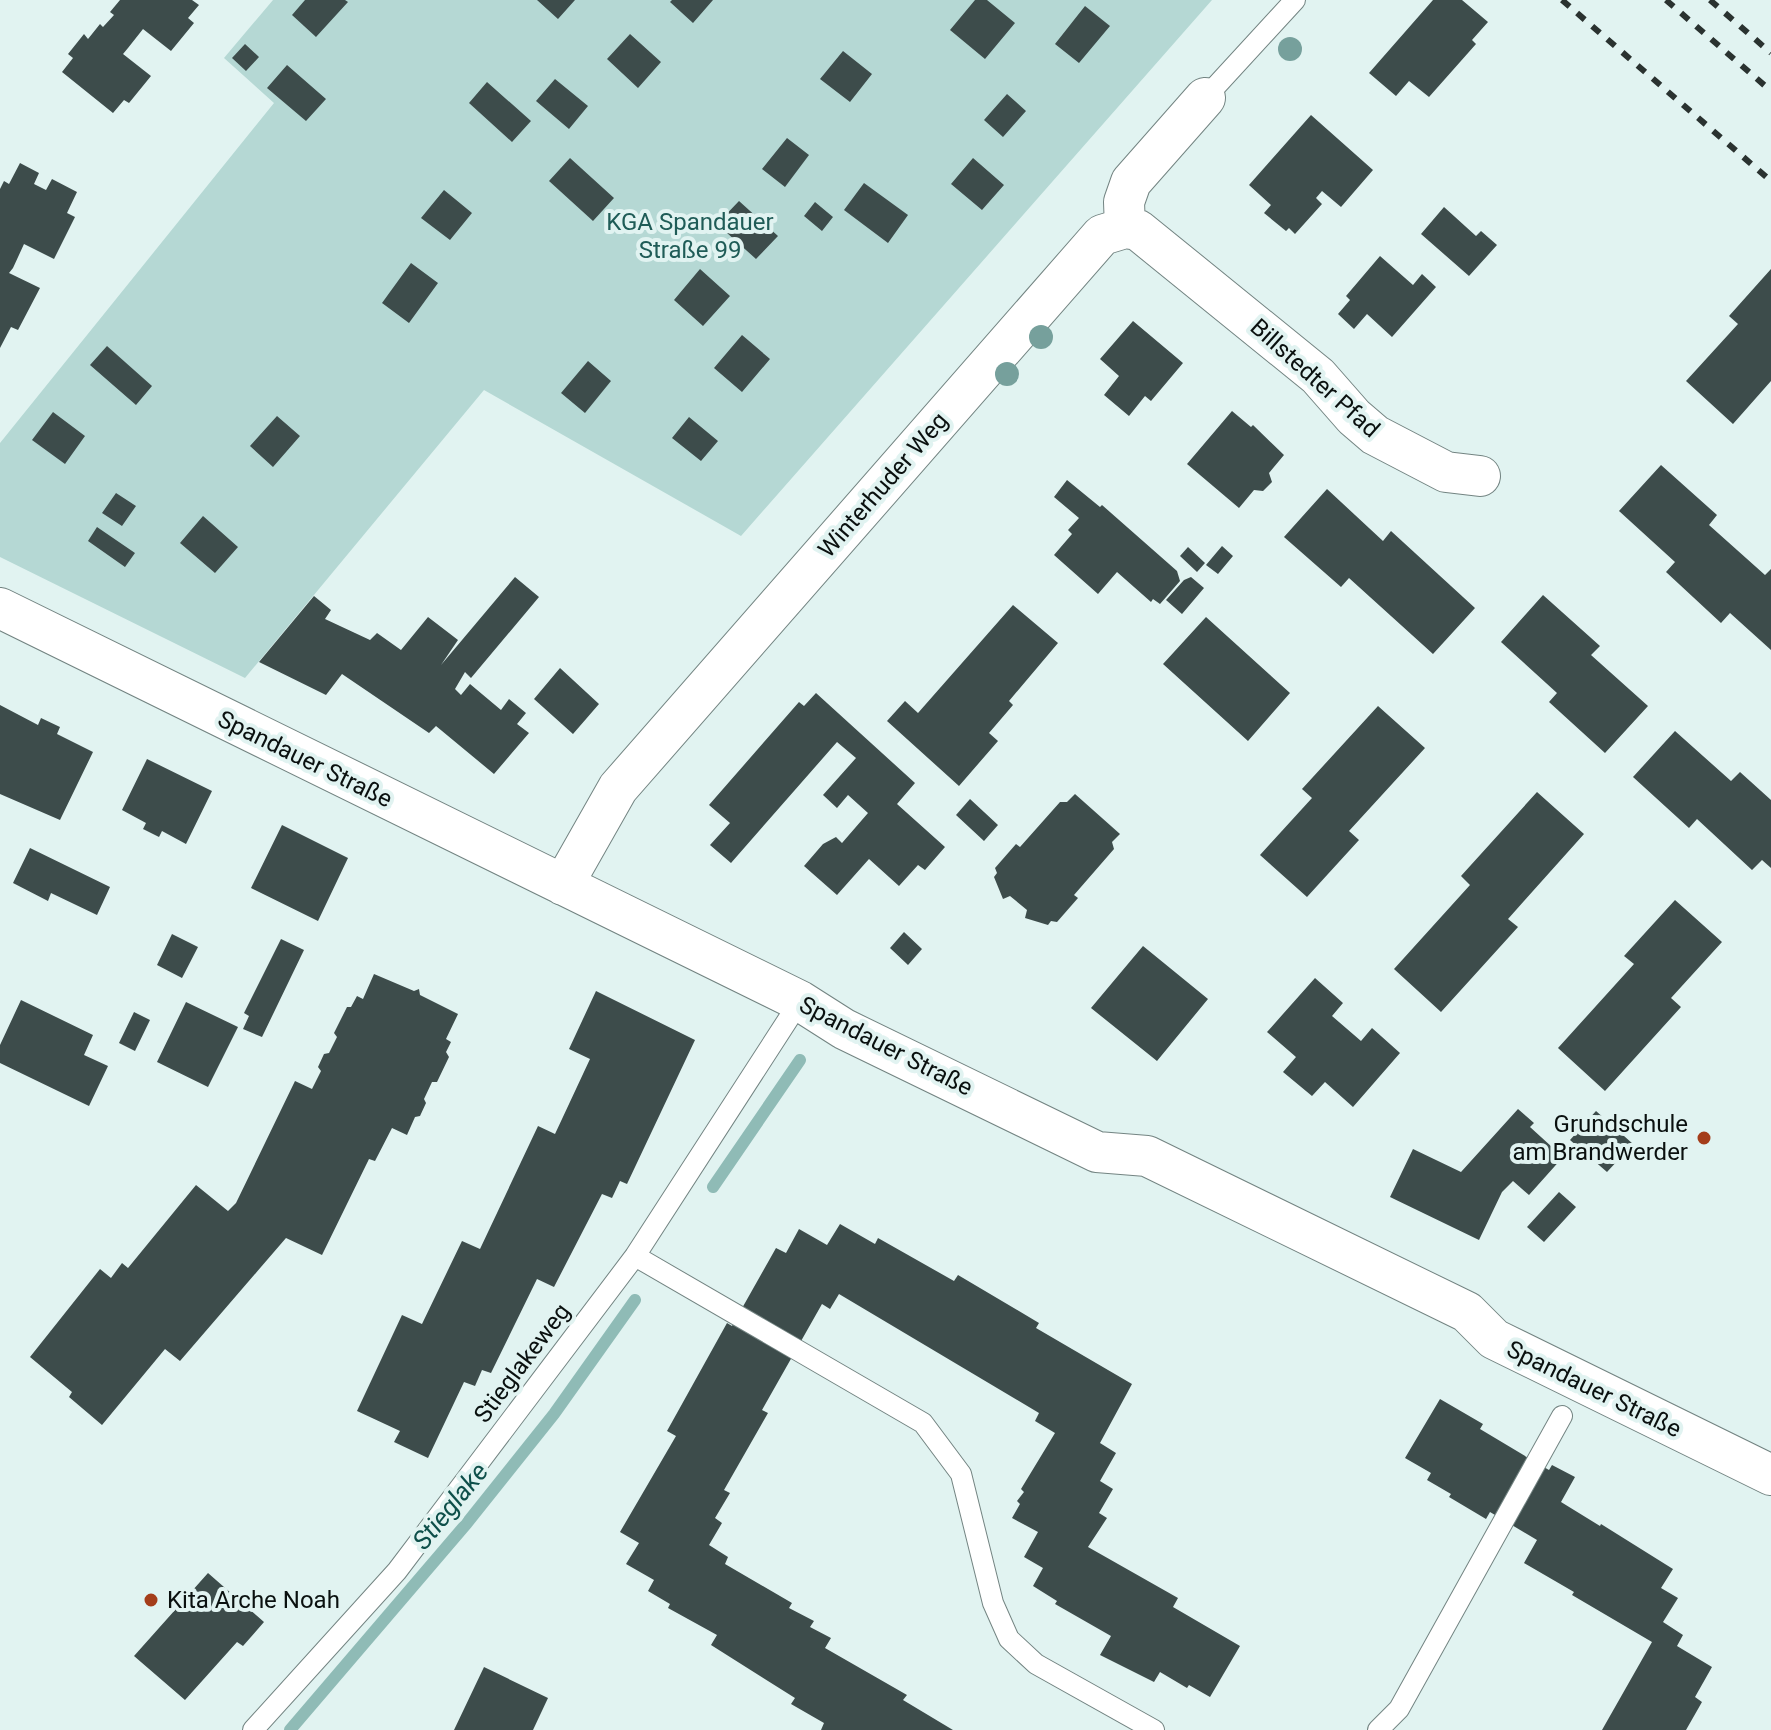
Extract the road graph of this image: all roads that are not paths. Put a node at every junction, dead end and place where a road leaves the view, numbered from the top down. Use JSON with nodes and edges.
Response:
{"nodes":[{"id":1,"x":1295,"y":0,"type":"edge"},
{"id":2,"x":1205,"y":98,"type":"joint"},
{"id":3,"x":1125,"y":228,"type":"junction"},
{"id":4,"x":1480,"y":476,"type":"dead end"},
{"id":5,"x":0,"y":608,"type":"edge"},
{"id":6,"x":563,"y":885,"type":"junction"},
{"id":7,"x":800,"y":1001,"type":"junction"},
{"id":8,"x":635,"y":1256,"type":"junction"},
{"id":9,"x":1562,"y":1416,"type":"dead end"},
{"id":10,"x":1771,"y":1475,"type":"edge"},
{"id":11,"x":253,"y":1730,"type":"edge"},
{"id":12,"x":1154,"y":1730,"type":"edge"},
{"id":13,"x":1378,"y":1730,"type":"edge"}],
"edges":[{"from":1,"to":2,"type":"lane"},
{"from":2,"to":3,"type":"street"},
{"from":3,"to":4,"type":"street","name":"Billstedter Pfad"},
{"from":3,"to":6,"type":"street","name":"Winterhuder Weg"},
{"from":5,"to":6,"type":"street","name":"Spandauer Straße"},
{"from":6,"to":7,"type":"street","name":"Spandauer Straße"},
{"from":7,"to":8,"type":"lane","name":"Stieglakeweg"},
{"from":7,"to":10,"type":"street","name":"Spandauer Straße"},
{"from":8,"to":11,"type":"lane","name":"Stieglakeweg"},
{"from":8,"to":12,"type":"lane"},
{"from":9,"to":13,"type":"lane"}]}
